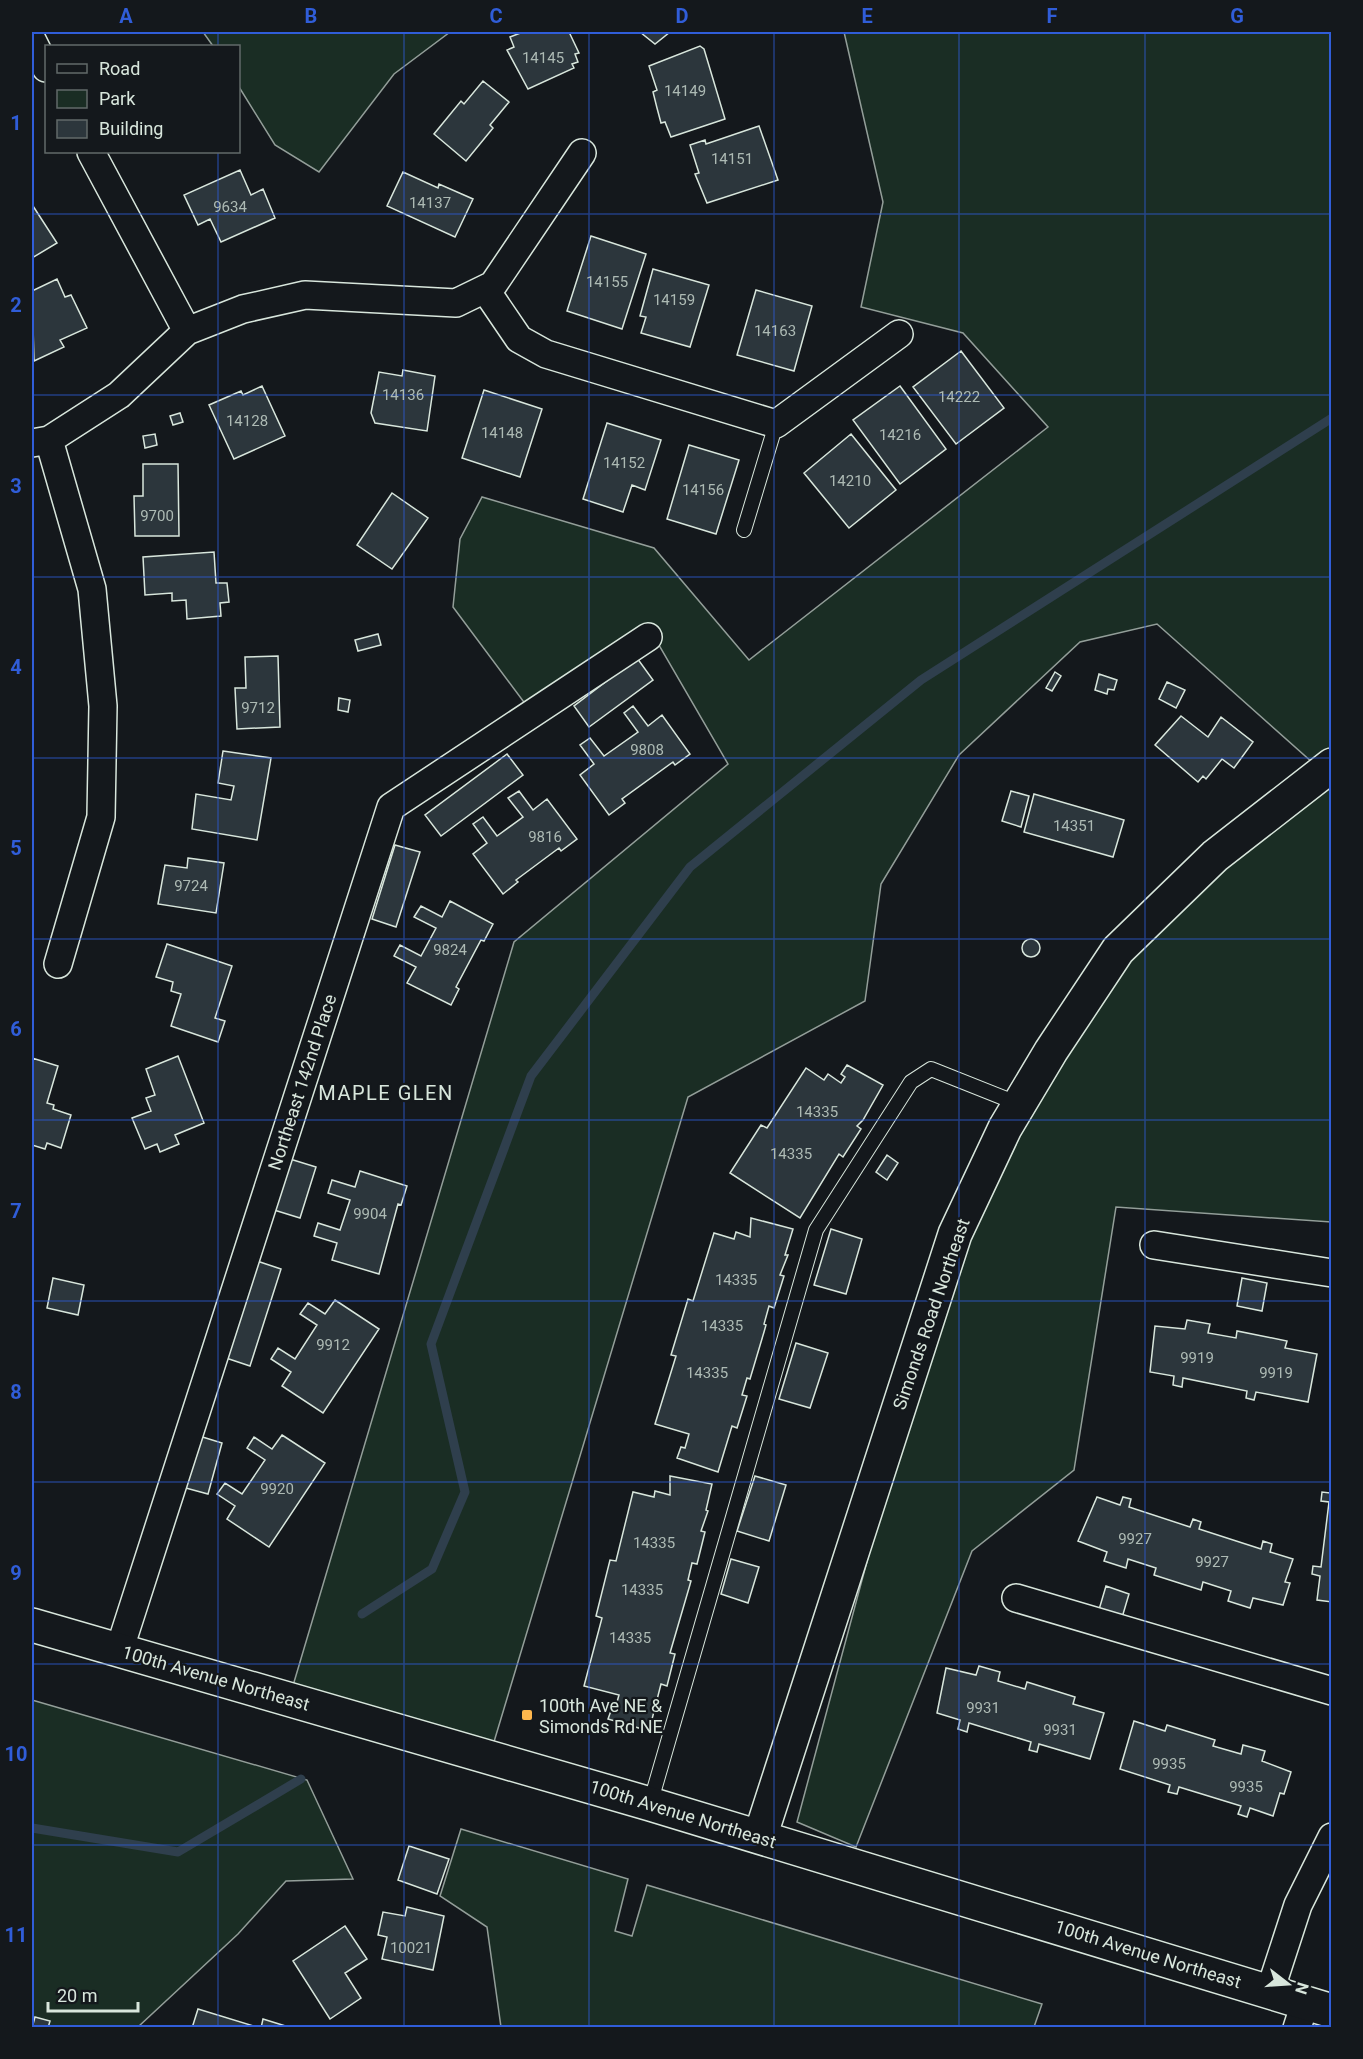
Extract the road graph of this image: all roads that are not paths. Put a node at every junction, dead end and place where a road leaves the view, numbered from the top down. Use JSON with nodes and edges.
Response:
{"nodes":[{"id":1,"x":32,"y":40,"type":"edge"},
{"id":2,"x":45,"y":66,"type":"edge"},
{"id":3,"x":92,"y":153,"type":"edge"},
{"id":4,"x":582,"y":153,"type":"dead end"},
{"id":5,"x":484,"y":289,"type":"junction"},
{"id":6,"x":187,"y":331,"type":"junction"},
{"id":7,"x":899,"y":334,"type":"dead end"},
{"id":8,"x":776,"y":424,"type":"junction"},
{"id":9,"x":40,"y":442,"type":"edge"},
{"id":10,"x":744,"y":530,"type":"dead end"},
{"id":11,"x":648,"y":637,"type":"dead end"},
{"id":12,"x":1332,"y":765,"type":"edge"},
{"id":13,"x":58,"y":964,"type":"dead end"},
{"id":14,"x":1019,"y":1104,"type":"junction"},
{"id":15,"x":1154,"y":1245,"type":"dead end"},
{"id":16,"x":1332,"y":1273,"type":"edge"},
{"id":17,"x":1016,"y":1598,"type":"dead end"},
{"id":18,"x":32,"y":1625,"type":"edge"},
{"id":19,"x":119,"y":1651,"type":"junction"},
{"id":20,"x":1332,"y":1691,"type":"edge"},
{"id":21,"x":650,"y":1804,"type":"junction"},
{"id":22,"x":760,"y":1837,"type":"junction"},
{"id":23,"x":1332,"y":1837,"type":"edge"},
{"id":24,"x":1270,"y":1991,"type":"junction"},
{"id":25,"x":1311,"y":2014,"type":"edge"}],
"edges":[{"from":1,"to":2,"type":"street"},
{"from":3,"to":6,"type":"street"},
{"from":4,"to":5,"type":"street"},
{"from":5,"to":6,"type":"street"},
{"from":5,"to":8,"type":"street"},
{"from":6,"to":9,"type":"street"},
{"from":7,"to":8,"type":"street"},
{"from":8,"to":10,"type":"lane"},
{"from":9,"to":13,"type":"street"},
{"from":11,"to":19,"type":"street","name":"Northeast 142nd Place"},
{"from":12,"to":14,"type":"main road","name":"Simonds Road Northeast"},
{"from":14,"to":21,"type":"lane"},
{"from":14,"to":22,"type":"main road","name":"Simonds Road Northeast"},
{"from":15,"to":16,"type":"street"},
{"from":17,"to":20,"type":"street"},
{"from":18,"to":19,"type":"main road","name":"100th Avenue Northeast"},
{"from":19,"to":21,"type":"main road","name":"100th Avenue Northeast"},
{"from":21,"to":22,"type":"main road","name":"100th Avenue Northeast"},
{"from":22,"to":24,"type":"main road","name":"100th Avenue Northeast"},
{"from":23,"to":24,"type":"street"},
{"from":24,"to":25,"type":"main road","name":"100th Avenue Northeast"}]}
